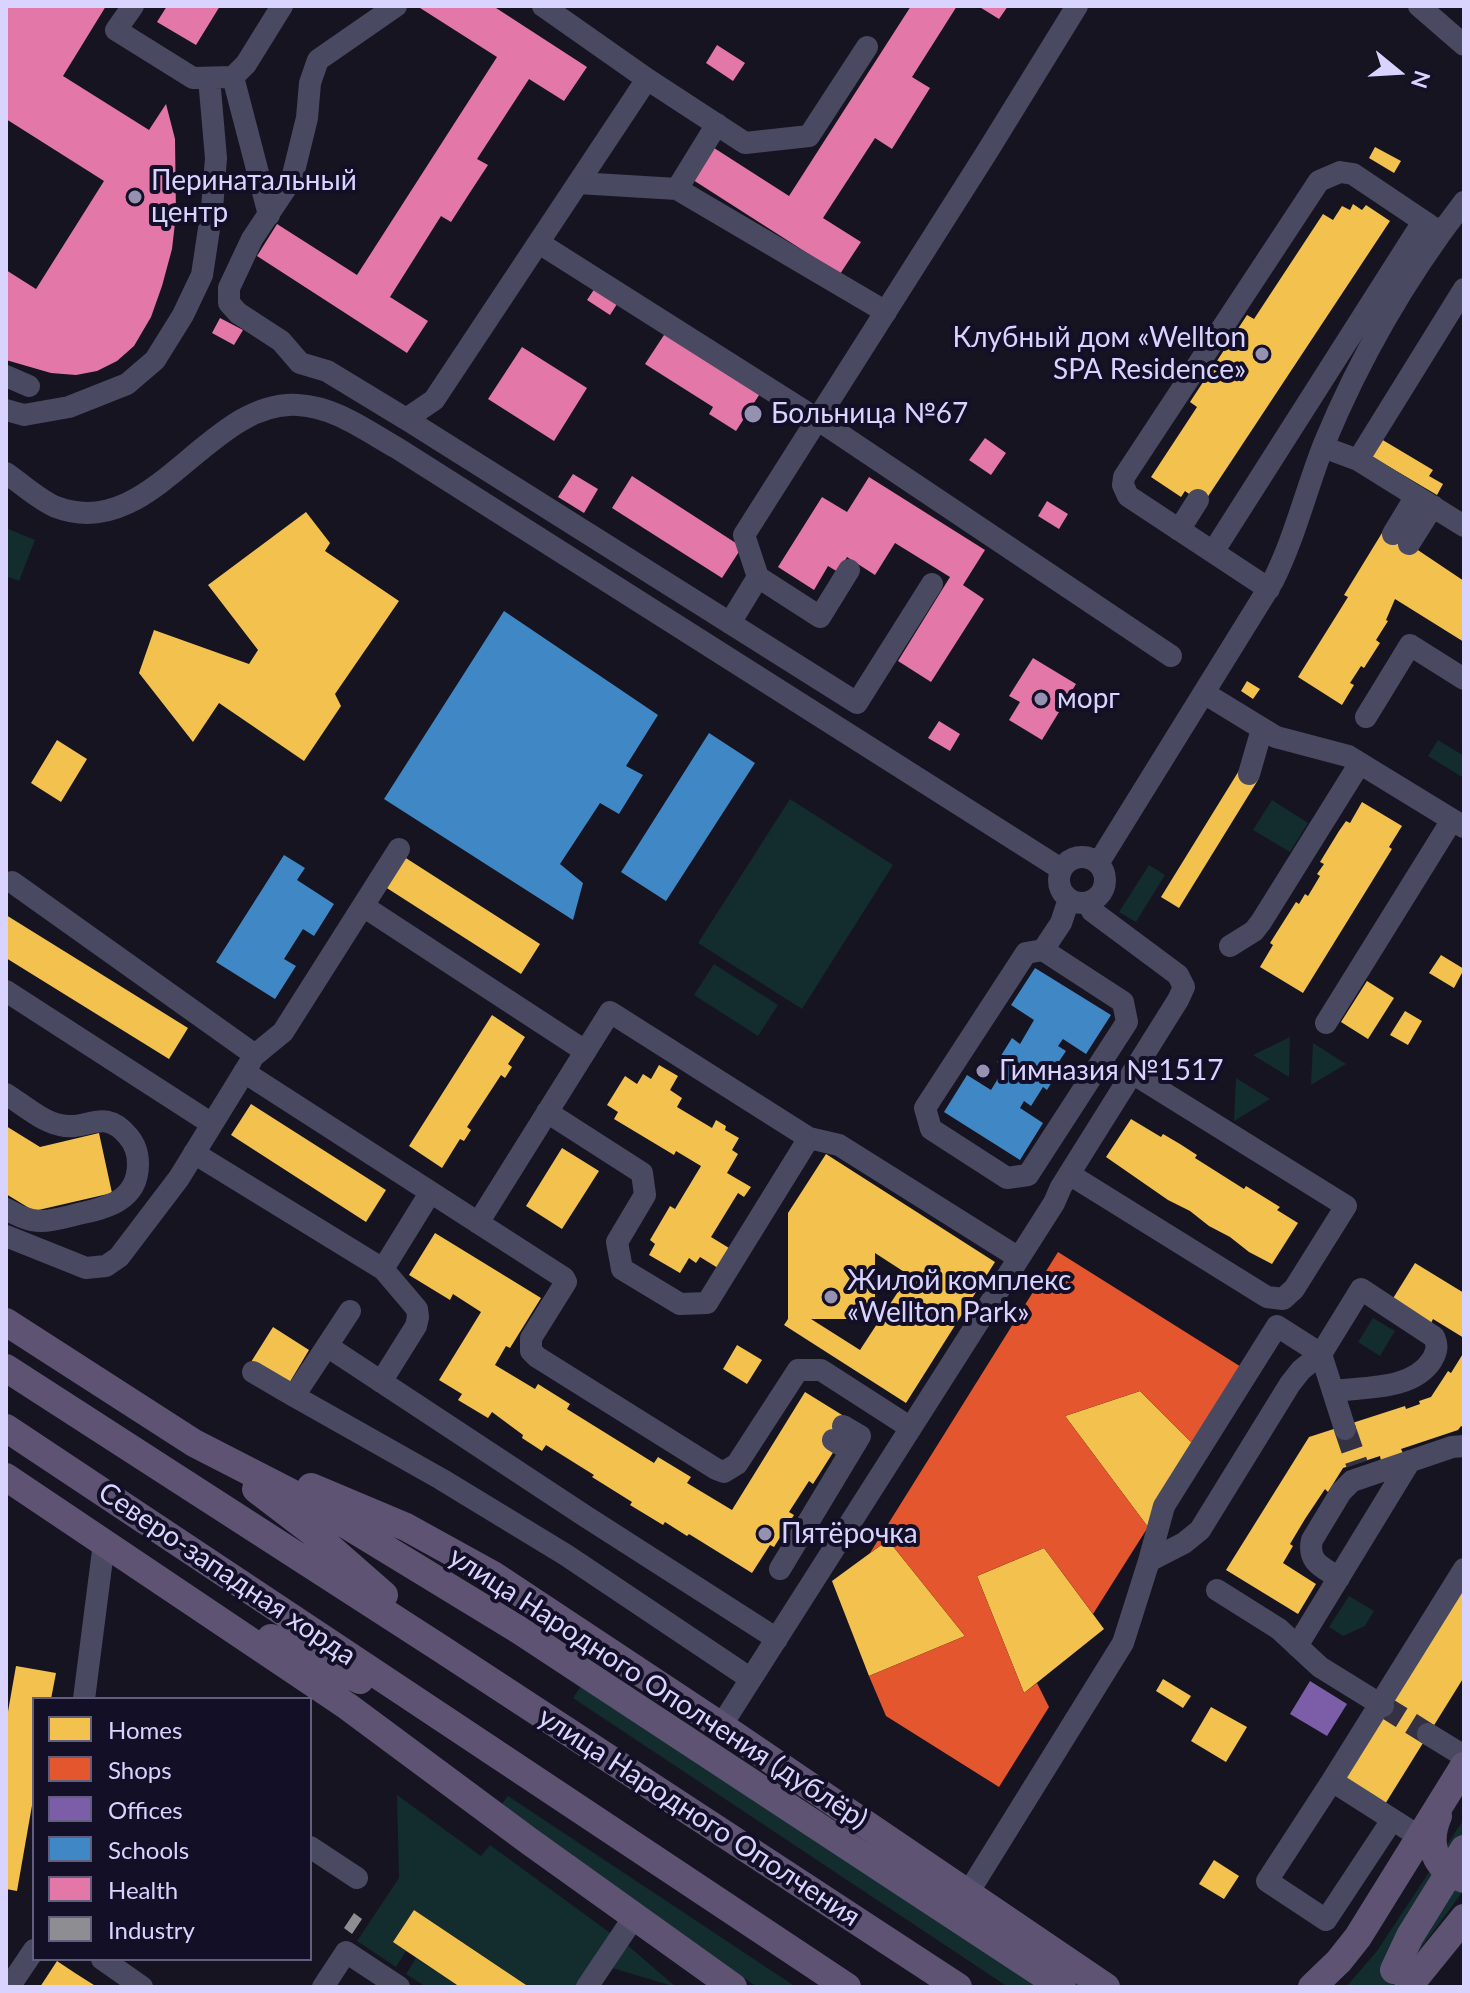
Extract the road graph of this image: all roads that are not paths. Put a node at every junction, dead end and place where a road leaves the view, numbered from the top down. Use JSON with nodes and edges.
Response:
{"nodes":[{"id":1,"x":133,"y":6,"type":"edge"},
{"id":2,"x":282,"y":6,"type":"edge"},
{"id":3,"x":396,"y":6,"type":"edge"},
{"id":4,"x":543,"y":6,"type":"edge"},
{"id":5,"x":1077,"y":6,"type":"edge"},
{"id":6,"x":1433,"y":11,"type":"edge"},
{"id":7,"x":1464,"y":45,"type":"edge"},
{"id":8,"x":867,"y":47,"type":"dead end"},
{"id":9,"x":233,"y":77,"type":"junction"},
{"id":10,"x":209,"y":78,"type":"junction"},
{"id":11,"x":647,"y":79,"type":"junction"},
{"id":12,"x":717,"y":124,"type":"junction"},
{"id":13,"x":578,"y":183,"type":"junction"},
{"id":14,"x":677,"y":189,"type":"junction"},
{"id":15,"x":1464,"y":202,"type":"edge"},
{"id":16,"x":269,"y":215,"type":"junction"},
{"id":17,"x":1436,"y":228,"type":"junction"},
{"id":18,"x":539,"y":243,"type":"junction"},
{"id":19,"x":1464,"y":289,"type":"edge"},
{"id":20,"x":886,"y":312,"type":"junction"},
{"id":21,"x":6,"y":376,"type":"edge"},
{"id":22,"x":29,"y":386,"type":"dead end"},
{"id":23,"x":6,"y":410,"type":"edge"},
{"id":24,"x":406,"y":419,"type":"junction"},
{"id":25,"x":817,"y":419,"type":"junction"},
{"id":26,"x":1323,"y":447,"type":"junction"},
{"id":27,"x":1358,"y":460,"type":"junction"},
{"id":28,"x":6,"y":473,"type":"edge"},
{"id":29,"x":1193,"y":497,"type":"dead end"},
{"id":30,"x":1424,"y":501,"type":"junction"},
{"id":31,"x":1174,"y":526,"type":"junction"},
{"id":32,"x":1464,"y":526,"type":"edge"},
{"id":33,"x":1401,"y":539,"type":"dead end"},
{"id":34,"x":1213,"y":552,"type":"junction"},
{"id":35,"x":849,"y":570,"type":"dead end"},
{"id":36,"x":758,"y":577,"type":"junction"},
{"id":37,"x":932,"y":584,"type":"dead end"},
{"id":38,"x":1269,"y":589,"type":"junction"},
{"id":39,"x":730,"y":623,"type":"junction"},
{"id":40,"x":1171,"y":656,"type":"dead end"},
{"id":41,"x":1464,"y":679,"type":"edge"},
{"id":42,"x":1204,"y":693,"type":"junction"},
{"id":43,"x":1366,"y":717,"type":"dead end"},
{"id":44,"x":1262,"y":729,"type":"junction"},
{"id":45,"x":1360,"y":763,"type":"junction"},
{"id":46,"x":1249,"y":774,"type":"dead end"},
{"id":47,"x":1458,"y":823,"type":"edge"},
{"id":48,"x":399,"y":849,"type":"dead end"},
{"id":49,"x":1099,"y":862,"type":"junction"},
{"id":50,"x":1061,"y":869,"type":"junction"},
{"id":51,"x":12,"y":882,"type":"dead end"},
{"id":52,"x":1080,"y":900,"type":"junction"},
{"id":53,"x":363,"y":906,"type":"junction"},
{"id":54,"x":1230,"y":946,"type":"dead end"},
{"id":55,"x":1043,"y":950,"type":"junction"},
{"id":56,"x":6,"y":991,"type":"edge"},
{"id":57,"x":1326,"y":1023,"type":"dead end"},
{"id":58,"x":585,"y":1051,"type":"junction"},
{"id":59,"x":250,"y":1064,"type":"junction"},
{"id":60,"x":1132,"y":1073,"type":"junction"},
{"id":61,"x":6,"y":1094,"type":"edge"},
{"id":62,"x":547,"y":1112,"type":"junction"},
{"id":63,"x":212,"y":1124,"type":"junction"},
{"id":64,"x":809,"y":1138,"type":"junction"},
{"id":65,"x":194,"y":1153,"type":"junction"},
{"id":66,"x":1069,"y":1174,"type":"junction"},
{"id":67,"x":430,"y":1193,"type":"junction"},
{"id":68,"x":6,"y":1209,"type":"edge"},
{"id":69,"x":478,"y":1223,"type":"junction"},
{"id":70,"x":6,"y":1236,"type":"edge"},
{"id":71,"x":1019,"y":1258,"type":"junction"},
{"id":72,"x":383,"y":1269,"type":"junction"},
{"id":73,"x":350,"y":1311,"type":"dead end"},
{"id":74,"x":6,"y":1322,"type":"edge"},
{"id":75,"x":327,"y":1346,"type":"junction"},
{"id":76,"x":1321,"y":1354,"type":"junction"},
{"id":77,"x":6,"y":1368,"type":"edge"},
{"id":78,"x":253,"y":1372,"type":"dead end"},
{"id":79,"x":381,"y":1382,"type":"junction"},
{"id":80,"x":1333,"y":1391,"type":"junction"},
{"id":81,"x":294,"y":1396,"type":"junction"},
{"id":82,"x":6,"y":1428,"type":"edge"},
{"id":83,"x":911,"y":1428,"type":"junction"},
{"id":84,"x":1345,"y":1429,"type":"tunnel mouth"},
{"id":85,"x":842,"y":1439,"type":"dead end"},
{"id":86,"x":194,"y":1443,"type":"junction"},
{"id":87,"x":1464,"y":1446,"type":"edge"},
{"id":88,"x":1410,"y":1461,"type":"junction"},
{"id":89,"x":6,"y":1477,"type":"edge"},
{"id":90,"x":104,"y":1543,"type":"junction"},
{"id":91,"x":1149,"y":1561,"type":"junction"},
{"id":92,"x":780,"y":1569,"type":"dead end"},
{"id":93,"x":1464,"y":1569,"type":"edge"},
{"id":94,"x":1339,"y":1578,"type":"junction"},
{"id":95,"x":1217,"y":1590,"type":"dead end"},
{"id":96,"x":187,"y":1599,"type":"junction"},
{"id":97,"x":777,"y":1639,"type":"junction"},
{"id":98,"x":1297,"y":1646,"type":"junction"},
{"id":99,"x":440,"y":1648,"type":"junction"},
{"id":100,"x":751,"y":1679,"type":"junction"},
{"id":101,"x":85,"y":1697,"type":"edge"},
{"id":102,"x":1382,"y":1705,"type":"junction"},
{"id":103,"x":448,"y":1721,"type":"junction"},
{"id":104,"x":721,"y":1726,"type":"junction"},
{"id":105,"x":1428,"y":1734,"type":"tunnel mouth"},
{"id":106,"x":1464,"y":1756,"type":"edge"},
{"id":107,"x":1464,"y":1766,"type":"edge"},
{"id":108,"x":1332,"y":1781,"type":"junction"},
{"id":109,"x":1447,"y":1793,"type":"junction"},
{"id":110,"x":1392,"y":1820,"type":"junction"},
{"id":111,"x":1420,"y":1837,"type":"junction"},
{"id":112,"x":312,"y":1848,"type":"edge"},
{"id":113,"x":1464,"y":1849,"type":"edge"},
{"id":114,"x":357,"y":1878,"type":"dead end"},
{"id":115,"x":1464,"y":1879,"type":"edge"},
{"id":116,"x":968,"y":1893,"type":"junction"},
{"id":117,"x":634,"y":1917,"type":"junction"},
{"id":118,"x":1464,"y":1918,"type":"edge"},
{"id":119,"x":32,"y":1953,"type":"edge"},
{"id":120,"x":105,"y":1961,"type":"edge"},
{"id":121,"x":1104,"y":1985,"type":"edge"},
{"id":122,"x":9,"y":1987,"type":"edge"},
{"id":123,"x":142,"y":1987,"type":"edge"},
{"id":124,"x":323,"y":1987,"type":"edge"},
{"id":125,"x":399,"y":1987,"type":"edge"},
{"id":126,"x":587,"y":1987,"type":"edge"},
{"id":127,"x":733,"y":1987,"type":"edge"},
{"id":128,"x":847,"y":1987,"type":"edge"},
{"id":129,"x":958,"y":1987,"type":"edge"},
{"id":130,"x":1062,"y":1987,"type":"edge"},
{"id":131,"x":1312,"y":1987,"type":"edge"},
{"id":132,"x":1388,"y":1987,"type":"edge"},
{"id":133,"x":1408,"y":1987,"type":"edge"}],
"edges":[{"from":1,"to":10,"type":"street"},
{"from":2,"to":9,"type":"street"},
{"from":3,"to":16,"type":"street"},
{"from":4,"to":11,"type":"street"},
{"from":5,"to":20,"type":"street"},
{"from":6,"to":7,"type":"street"},
{"from":8,"to":12,"type":"street"},
{"from":9,"to":10,"type":"street"},
{"from":9,"to":16,"type":"street"},
{"from":10,"to":23,"type":"street"},
{"from":11,"to":12,"type":"street"},
{"from":11,"to":13,"type":"street"},
{"from":12,"to":14,"type":"street"},
{"from":13,"to":14,"type":"street"},
{"from":13,"to":18,"type":"street"},
{"from":14,"to":20,"type":"street"},
{"from":15,"to":17,"type":"street"},
{"from":16,"to":24,"type":"street"},
{"from":17,"to":26,"type":"street"},
{"from":17,"to":31,"type":"street"},
{"from":17,"to":34,"type":"street"},
{"from":18,"to":24,"type":"street"},
{"from":18,"to":25,"type":"street"},
{"from":19,"to":27,"type":"street"},
{"from":20,"to":25,"type":"street"},
{"from":21,"to":22,"type":"street"},
{"from":24,"to":39,"type":"street"},
{"from":25,"to":36,"type":"street"},
{"from":25,"to":40,"type":"street"},
{"from":26,"to":27,"type":"street"},
{"from":26,"to":38,"type":"street"},
{"from":27,"to":30,"type":"street"},
{"from":28,"to":50,"type":"street"},
{"from":29,"to":31,"type":"street"},
{"from":30,"to":32,"type":"street"},
{"from":30,"to":33,"type":"street"},
{"from":31,"to":34,"type":"street"},
{"from":34,"to":38,"type":"street"},
{"from":35,"to":36,"type":"street"},
{"from":36,"to":39,"type":"street"},
{"from":37,"to":39,"type":"street"},
{"from":38,"to":42,"type":"street"},
{"from":41,"to":43,"type":"street"},
{"from":42,"to":44,"type":"street"},
{"from":42,"to":49,"type":"street"},
{"from":44,"to":45,"type":"street"},
{"from":44,"to":46,"type":"street"},
{"from":45,"to":47,"type":"street"},
{"from":45,"to":54,"type":"street"},
{"from":47,"to":57,"type":"street"},
{"from":48,"to":53,"type":"street"},
{"from":49,"to":50,"type":"street"},
{"from":49,"to":52,"type":"street"},
{"from":50,"to":52,"type":"street"},
{"from":51,"to":59,"type":"street"},
{"from":52,"to":55,"type":"street"},
{"from":52,"to":60,"type":"street"},
{"from":53,"to":58,"type":"street"},
{"from":53,"to":59,"type":"street"},
{"from":55,"to":55,"type":"street"},
{"from":56,"to":63,"type":"street"},
{"from":58,"to":62,"type":"street"},
{"from":58,"to":64,"type":"street"},
{"from":59,"to":63,"type":"street"},
{"from":59,"to":67,"type":"street"},
{"from":60,"to":66,"type":"street"},
{"from":60,"to":66,"type":"street"},
{"from":61,"to":68,"type":"street"},
{"from":62,"to":64,"type":"street"},
{"from":62,"to":69,"type":"street"},
{"from":63,"to":65,"type":"street"},
{"from":64,"to":71,"type":"street"},
{"from":65,"to":70,"type":"street"},
{"from":65,"to":72,"type":"street"},
{"from":66,"to":71,"type":"street"},
{"from":67,"to":69,"type":"street"},
{"from":67,"to":72,"type":"street"},
{"from":69,"to":83,"type":"street"},
{"from":71,"to":83,"type":"street"},
{"from":72,"to":79,"type":"street"},
{"from":73,"to":75,"type":"street"},
{"from":74,"to":86,"type":"main road"},
{"from":75,"to":79,"type":"street"},
{"from":75,"to":81,"type":"street"},
{"from":76,"to":80,"type":"street"},
{"from":76,"to":80,"type":"street"},
{"from":76,"to":91,"type":"street"},
{"from":76,"to":91,"type":"street"},
{"from":77,"to":99,"type":"main road","name":"Северо-западная хорда"},
{"from":78,"to":81,"type":"street"},
{"from":79,"to":97,"type":"street"},
{"from":80,"to":84,"type":"street"},
{"from":81,"to":100,"type":"street"},
{"from":82,"to":103,"type":"main road","name":"Северо-западная хорда"},
{"from":83,"to":97,"type":"street"},
{"from":85,"to":92,"type":"street"},
{"from":86,"to":99,"type":"main road"},
{"from":86,"to":104,"type":"main road","name":"улица Народного Ополчения (дублёр)"},
{"from":86,"to":130,"type":"main road"},
{"from":87,"to":88,"type":"street"},
{"from":88,"to":94,"type":"street"},
{"from":88,"to":94,"type":"street"},
{"from":89,"to":90,"type":"main road"},
{"from":90,"to":96,"type":"main road"},
{"from":90,"to":101,"type":"street"},
{"from":91,"to":116,"type":"street"},
{"from":93,"to":102,"type":"street"},
{"from":94,"to":98,"type":"street"},
{"from":95,"to":98,"type":"street"},
{"from":96,"to":103,"type":"main road"},
{"from":96,"to":117,"type":"main road"},
{"from":97,"to":100,"type":"street"},
{"from":98,"to":102,"type":"street"},
{"from":99,"to":129,"type":"main road","name":"улица Народного Ополчения"},
{"from":100,"to":104,"type":"street"},
{"from":102,"to":108,"type":"street"},
{"from":103,"to":128,"type":"main road","name":"улица Народного Ополчения"},
{"from":104,"to":116,"type":"main road","name":"улица Народного Ополчения (дублёр)"},
{"from":105,"to":106,"type":"street"},
{"from":107,"to":109,"type":"main road"},
{"from":108,"to":110,"type":"street"},
{"from":108,"to":110,"type":"street"},
{"from":109,"to":111,"type":"main road"},
{"from":109,"to":115,"type":"main road"},
{"from":110,"to":111,"type":"street"},
{"from":111,"to":131,"type":"main road"},
{"from":112,"to":114,"type":"street"},
{"from":113,"to":132,"type":"main road","bridge":true},
{"from":116,"to":121,"type":"main road","name":"улица Народного Ополчения (дублёр)"},
{"from":117,"to":126,"type":"street"},
{"from":117,"to":127,"type":"main road"},
{"from":118,"to":133,"type":"main road"},
{"from":119,"to":122,"type":"street"},
{"from":120,"to":123,"type":"street"},
{"from":124,"to":125,"type":"street"}]}
